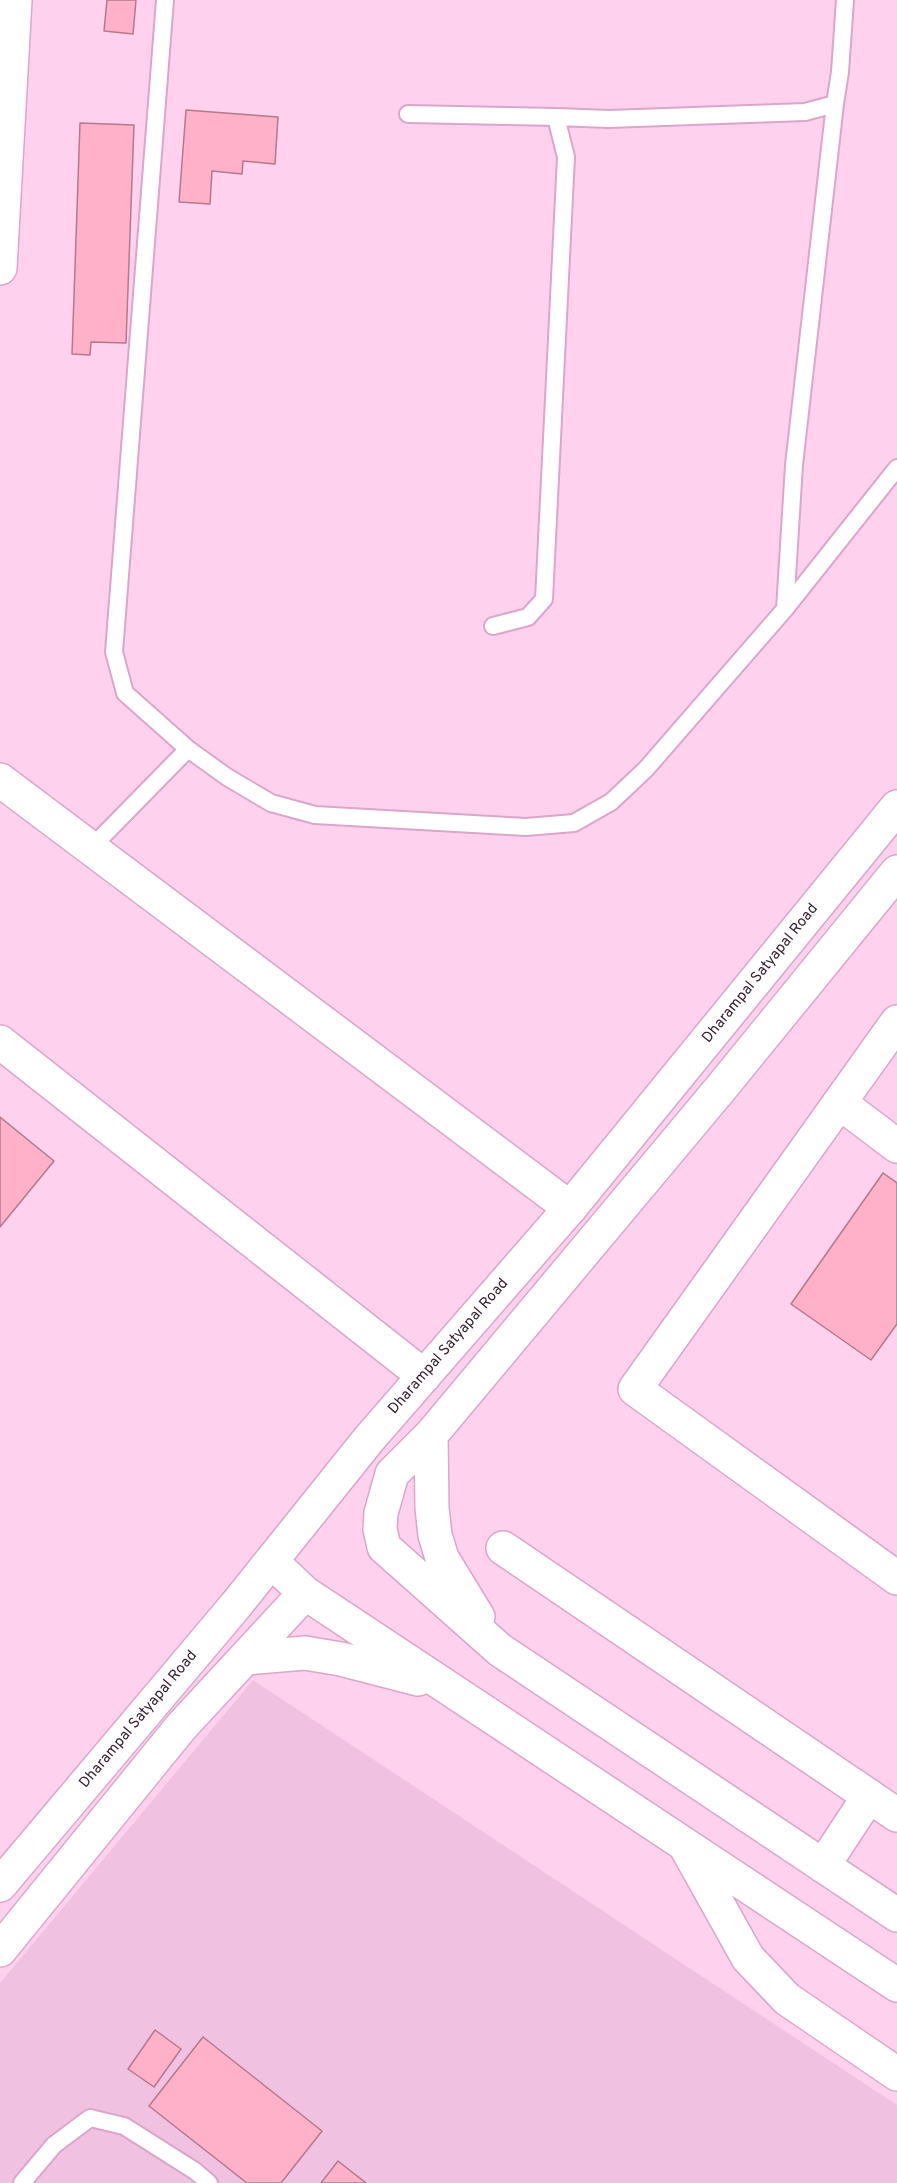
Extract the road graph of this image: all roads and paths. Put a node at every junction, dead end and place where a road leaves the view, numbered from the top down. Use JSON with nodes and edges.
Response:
{"nodes":[{"id":1,"x":15,"y":0,"type":"edge"},
{"id":2,"x":165,"y":0,"type":"edge"},
{"id":3,"x":845,"y":0,"type":"edge"},
{"id":4,"x":835,"y":104,"type":"junction"},
{"id":5,"x":408,"y":114,"type":"dead end"},
{"id":6,"x":556,"y":117,"type":"junction"},
{"id":7,"x":0,"y":268,"type":"edge"},
{"id":8,"x":897,"y":468,"type":"edge"},
{"id":9,"x":785,"y":609,"type":"junction"},
{"id":10,"x":493,"y":627,"type":"dead end"},
{"id":11,"x":188,"y":749,"type":"junction"},
{"id":12,"x":0,"y":780,"type":"edge"},
{"id":13,"x":897,"y":807,"type":"edge"},
{"id":14,"x":91,"y":848,"type":"junction"},
{"id":15,"x":897,"y":872,"type":"edge"},
{"id":16,"x":897,"y":1022,"type":"edge"},
{"id":17,"x":0,"y":1042,"type":"edge"},
{"id":18,"x":840,"y":1103,"type":"junction"},
{"id":19,"x":897,"y":1146,"type":"edge"},
{"id":20,"x":570,"y":1208,"type":"junction"},
{"id":21,"x":424,"y":1376,"type":"junction"},
{"id":22,"x":431,"y":1435,"type":"junction"},
{"id":23,"x":503,"y":1548,"type":"dead end"},
{"id":24,"x":271,"y":1561,"type":"junction"},
{"id":25,"x":897,"y":1578,"type":"edge"},
{"id":26,"x":305,"y":1593,"type":"junction"},
{"id":27,"x":500,"y":1650,"type":"junction"},
{"id":28,"x":245,"y":1658,"type":"junction"},
{"id":29,"x":443,"y":1685,"type":"junction"},
{"id":30,"x":869,"y":1796,"type":"junction"},
{"id":31,"x":897,"y":1815,"type":"edge"},
{"id":32,"x":686,"y":1847,"type":"junction"},
{"id":33,"x":823,"y":1866,"type":"junction"},
{"id":34,"x":0,"y":1885,"type":"edge"},
{"id":35,"x":897,"y":1915,"type":"edge"},
{"id":36,"x":0,"y":1950,"type":"edge"},
{"id":37,"x":897,"y":1985,"type":"edge"},
{"id":38,"x":897,"y":2074,"type":"edge"},
{"id":39,"x":22,"y":2183,"type":"edge"},
{"id":40,"x":209,"y":2183,"type":"edge"}],
"edges":[{"from":1,"to":7,"type":"street"},
{"from":2,"to":11,"type":"lane"},
{"from":3,"to":4,"type":"lane"},
{"from":4,"to":6,"type":"lane"},
{"from":4,"to":9,"type":"lane"},
{"from":5,"to":6,"type":"lane"},
{"from":6,"to":10,"type":"lane"},
{"from":8,"to":9,"type":"lane"},
{"from":9,"to":11,"type":"lane"},
{"from":11,"to":14,"type":"lane"},
{"from":12,"to":14,"type":"street"},
{"from":13,"to":20,"type":"street","name":"Dharampal Satyapal Road"},
{"from":14,"to":20,"type":"street"},
{"from":15,"to":22,"type":"street"},
{"from":16,"to":18,"type":"street"},
{"from":17,"to":21,"type":"street"},
{"from":18,"to":19,"type":"street"},
{"from":18,"to":25,"type":"street"},
{"from":20,"to":21,"type":"street","name":"Dharampal Satyapal Road"},
{"from":21,"to":24,"type":"street","name":"Dharampal Satyapal Road"},
{"from":22,"to":27,"type":"street"},
{"from":22,"to":27,"type":"street"},
{"from":23,"to":30,"type":"street"},
{"from":24,"to":26,"type":"street"},
{"from":24,"to":34,"type":"street","name":"Dharampal Satyapal Road"},
{"from":26,"to":28,"type":"street"},
{"from":26,"to":29,"type":"street"},
{"from":27,"to":33,"type":"street"},
{"from":28,"to":29,"type":"street"},
{"from":28,"to":36,"type":"street"},
{"from":29,"to":32,"type":"street"},
{"from":30,"to":31,"type":"street"},
{"from":30,"to":33,"type":"street"},
{"from":32,"to":37,"type":"street"},
{"from":32,"to":38,"type":"street"},
{"from":33,"to":35,"type":"street"},
{"from":39,"to":40,"type":"lane"}]}
